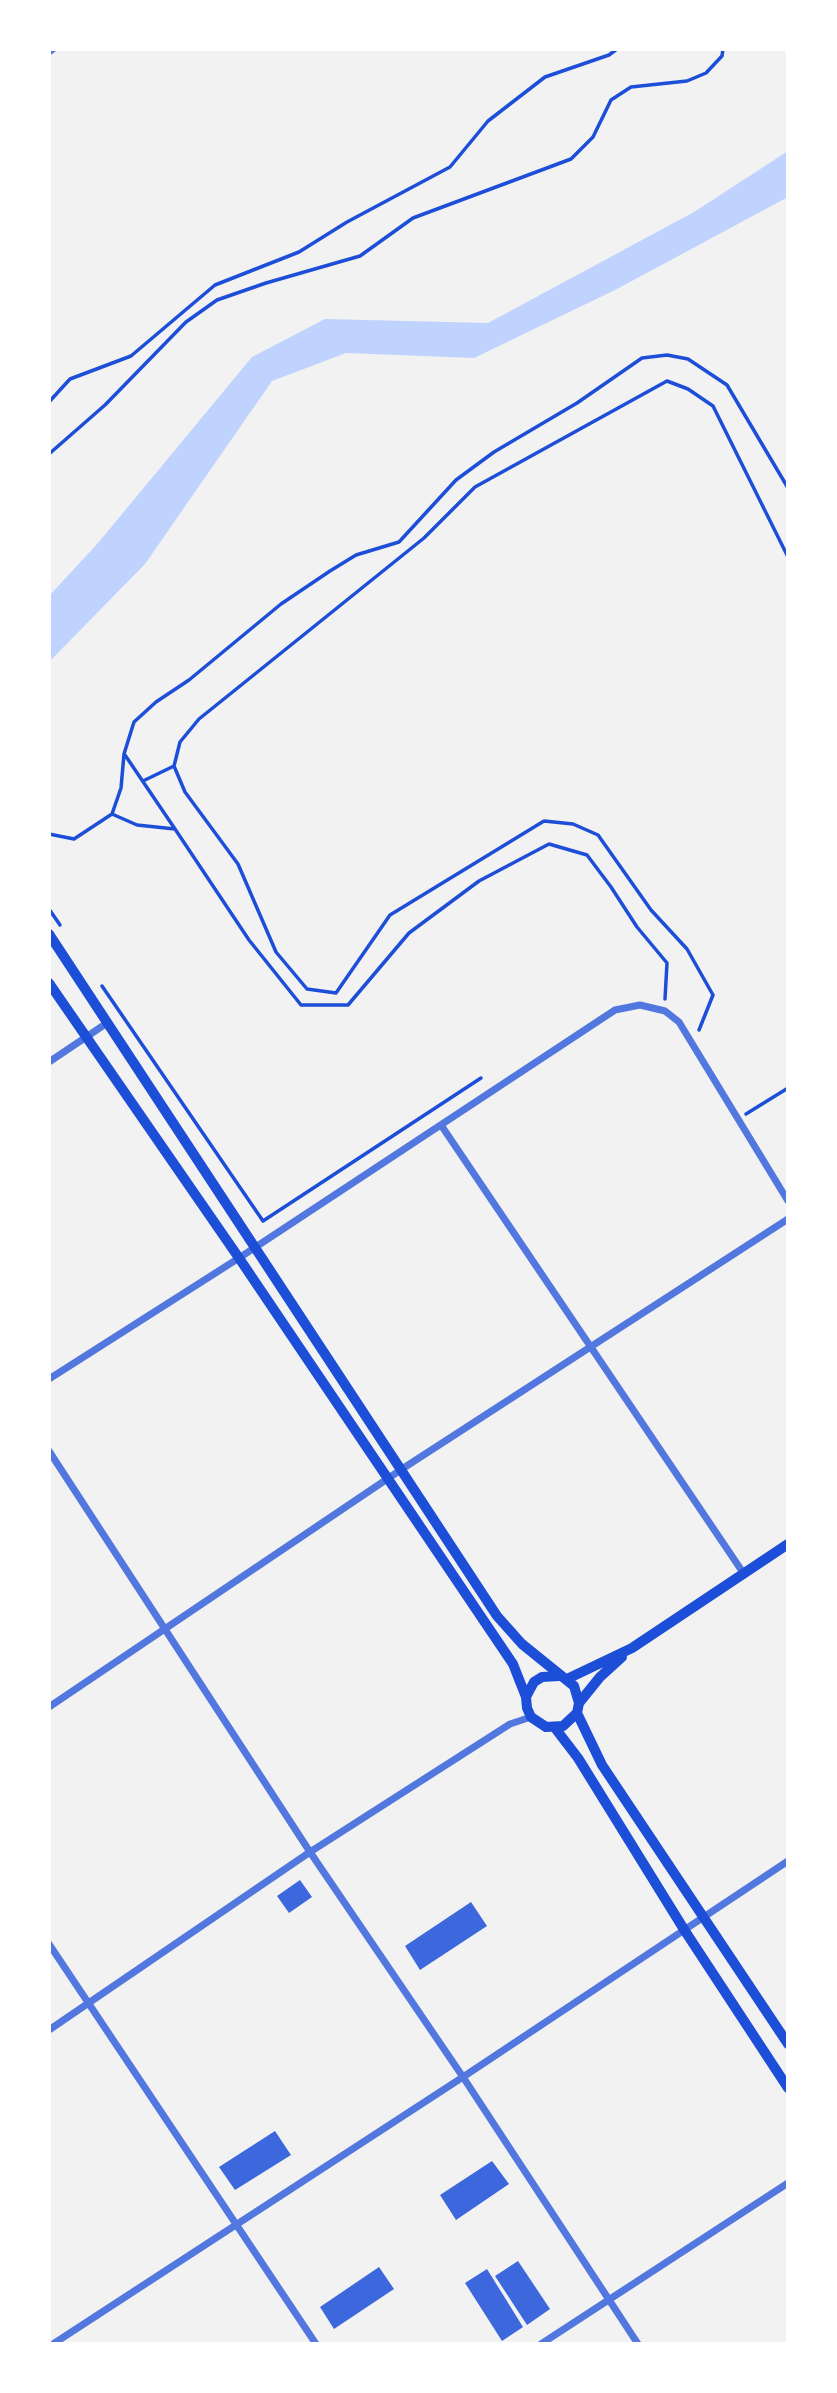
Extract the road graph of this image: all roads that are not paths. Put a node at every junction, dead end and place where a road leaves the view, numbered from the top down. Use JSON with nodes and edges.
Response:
{"nodes":[{"id":1,"x":49,"y":933,"type":"edge"},
{"id":2,"x":49,"y":983,"type":"edge"},
{"id":3,"x":107,"y":1023,"type":"junction"},
{"id":4,"x":85,"y":1038,"type":"junction"},
{"id":5,"x":49,"y":1062,"type":"edge"},
{"id":6,"x":440,"y":1125,"type":"junction"},
{"id":7,"x":788,"y":1201,"type":"edge"},
{"id":8,"x":788,"y":1219,"type":"edge"},
{"id":9,"x":256,"y":1247,"type":"junction"},
{"id":10,"x":239,"y":1258,"type":"junction"},
{"id":11,"x":590,"y":1347,"type":"junction"},
{"id":12,"x":49,"y":1379,"type":"edge"},
{"id":13,"x":49,"y":1451,"type":"edge"},
{"id":14,"x":402,"y":1469,"type":"junction"},
{"id":15,"x":387,"y":1479,"type":"junction"},
{"id":16,"x":786,"y":1549,"type":"edge"},
{"id":17,"x":744,"y":1574,"type":"junction"},
{"id":18,"x":164,"y":1628,"type":"junction"},
{"id":19,"x":632,"y":1648,"type":"junction"},
{"id":20,"x":563,"y":1677,"type":"junction"},
{"id":21,"x":526,"y":1697,"type":"junction"},
{"id":22,"x":49,"y":1707,"type":"edge"},
{"id":23,"x":578,"y":1708,"type":"junction"},
{"id":24,"x":531,"y":1717,"type":"junction"},
{"id":25,"x":555,"y":1728,"type":"junction"},
{"id":26,"x":310,"y":1852,"type":"junction"},
{"id":27,"x":788,"y":1861,"type":"edge"},
{"id":28,"x":704,"y":1917,"type":"junction"},
{"id":29,"x":685,"y":1931,"type":"junction"},
{"id":30,"x":49,"y":1944,"type":"edge"},
{"id":31,"x":89,"y":2003,"type":"junction"},
{"id":32,"x":49,"y":2030,"type":"edge"},
{"id":33,"x":788,"y":2044,"type":"edge"},
{"id":34,"x":463,"y":2077,"type":"junction"},
{"id":35,"x":788,"y":2088,"type":"edge"},
{"id":36,"x":788,"y":2183,"type":"edge"},
{"id":37,"x":237,"y":2224,"type":"junction"},
{"id":38,"x":608,"y":2300,"type":"junction"},
{"id":39,"x":53,"y":2344,"type":"edge"},
{"id":40,"x":316,"y":2344,"type":"edge"},
{"id":41,"x":541,"y":2344,"type":"edge"},
{"id":42,"x":638,"y":2344,"type":"edge"}],
"edges":[{"from":1,"to":3,"type":"main road"},
{"from":2,"to":4,"type":"main road"},
{"from":3,"to":4,"type":"street"},
{"from":3,"to":9,"type":"main road"},
{"from":4,"to":5,"type":"street"},
{"from":4,"to":10,"type":"main road"},
{"from":6,"to":7,"type":"street"},
{"from":6,"to":9,"type":"street"},
{"from":6,"to":11,"type":"street"},
{"from":8,"to":11,"type":"street"},
{"from":9,"to":10,"type":"street"},
{"from":9,"to":14,"type":"main road"},
{"from":10,"to":12,"type":"street"},
{"from":10,"to":15,"type":"main road"},
{"from":11,"to":14,"type":"street"},
{"from":11,"to":17,"type":"street"},
{"from":13,"to":18,"type":"street"},
{"from":14,"to":15,"type":"street"},
{"from":14,"to":20,"type":"main road"},
{"from":15,"to":18,"type":"street"},
{"from":15,"to":21,"type":"main road"},
{"from":16,"to":17,"type":"main road"},
{"from":17,"to":19,"type":"main road"},
{"from":18,"to":22,"type":"street"},
{"from":18,"to":26,"type":"street"},
{"from":19,"to":20,"type":"main road"},
{"from":19,"to":23,"type":"main road"},
{"from":20,"to":21,"type":"main road"},
{"from":20,"to":23,"type":"main road"},
{"from":21,"to":24,"type":"main road"},
{"from":23,"to":25,"type":"main road"},
{"from":23,"to":28,"type":"main road"},
{"from":24,"to":25,"type":"main road"},
{"from":24,"to":26,"type":"street"},
{"from":25,"to":29,"type":"main road"},
{"from":26,"to":31,"type":"street"},
{"from":26,"to":34,"type":"street"},
{"from":27,"to":28,"type":"street"},
{"from":28,"to":29,"type":"street"},
{"from":28,"to":33,"type":"main road"},
{"from":29,"to":34,"type":"street"},
{"from":29,"to":35,"type":"main road"},
{"from":30,"to":31,"type":"street"},
{"from":31,"to":32,"type":"street"},
{"from":31,"to":37,"type":"street"},
{"from":34,"to":37,"type":"street"},
{"from":34,"to":38,"type":"street"},
{"from":36,"to":38,"type":"street"},
{"from":37,"to":39,"type":"street"},
{"from":37,"to":40,"type":"street"},
{"from":38,"to":41,"type":"street"},
{"from":38,"to":42,"type":"street"}]}
